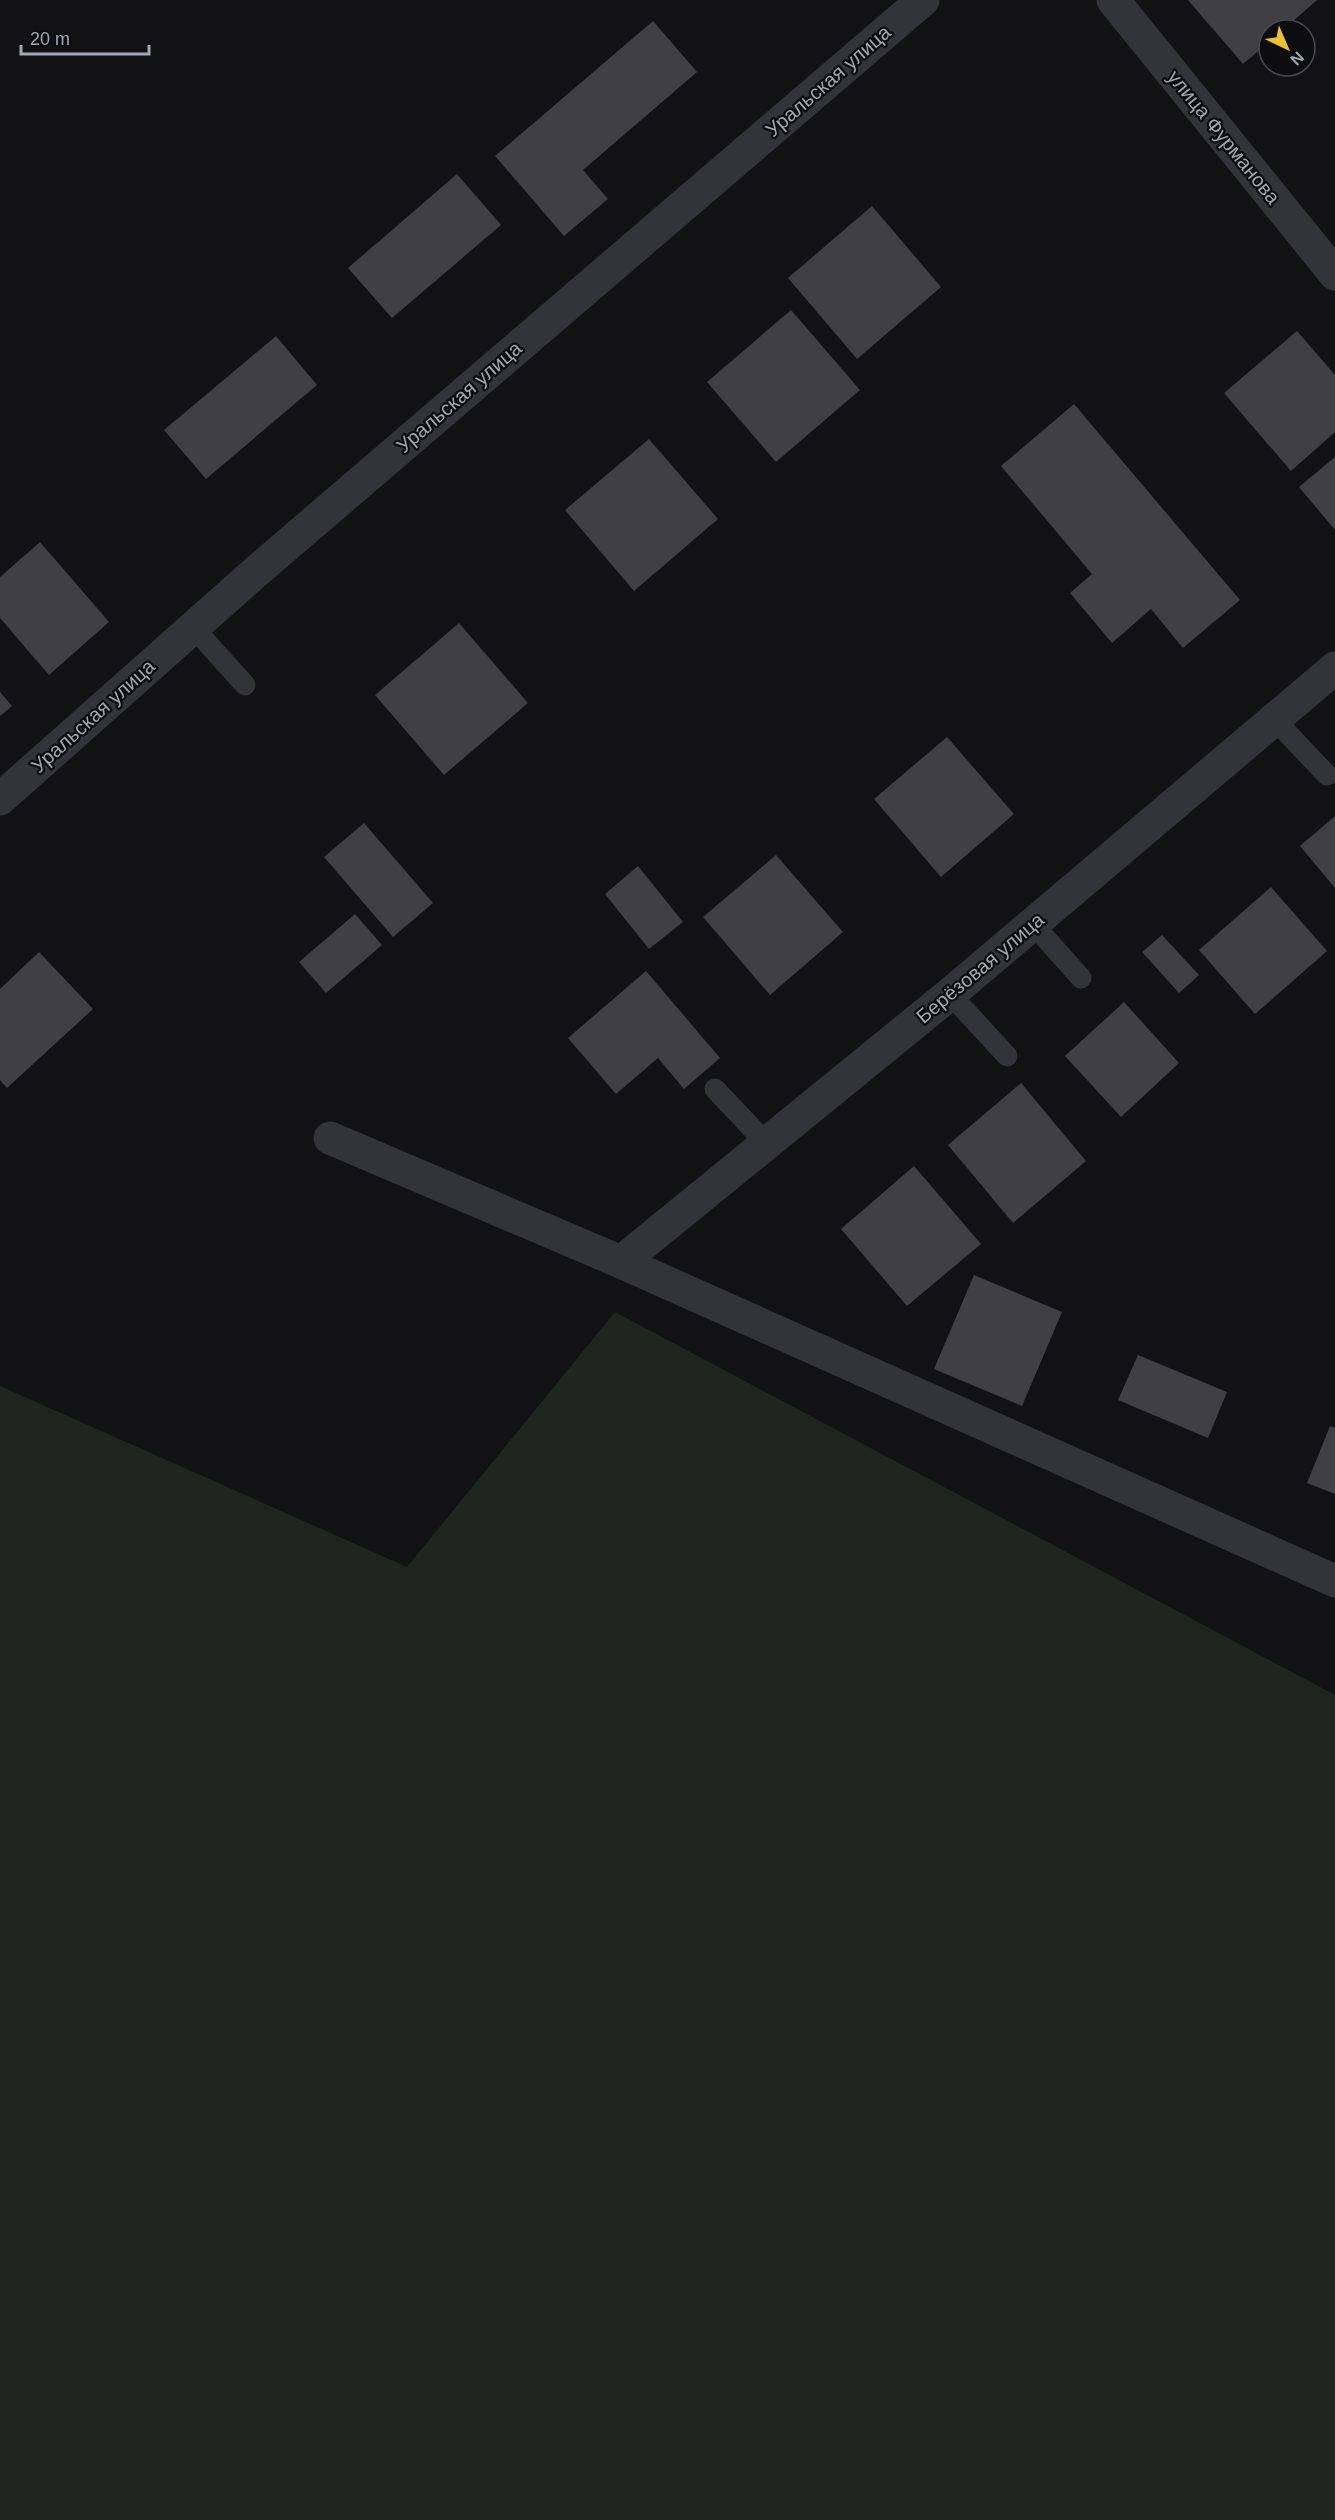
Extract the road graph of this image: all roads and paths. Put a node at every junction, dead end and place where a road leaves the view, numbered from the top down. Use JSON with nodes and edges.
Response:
{"nodes":[{"id":1,"x":923,"y":0,"type":"edge"},
{"id":2,"x":1113,"y":0,"type":"edge"},
{"id":3,"x":1335,"y":274,"type":"edge"},
{"id":4,"x":193,"y":627,"type":"junction"},
{"id":5,"x":1335,"y":668,"type":"edge"},
{"id":6,"x":245,"y":685,"type":"dead end"},
{"id":7,"x":1275,"y":720,"type":"junction"},
{"id":8,"x":1327,"y":775,"type":"dead end"},
{"id":9,"x":0,"y":799,"type":"edge"},
{"id":10,"x":1033,"y":924,"type":"junction"},
{"id":11,"x":1081,"y":978,"type":"dead end"},
{"id":12,"x":950,"y":994,"type":"junction"},
{"id":13,"x":1006,"y":1056,"type":"dead end"},
{"id":14,"x":716,"y":1089,"type":"dead end"},
{"id":15,"x":330,"y":1138,"type":"dead end"},
{"id":16,"x":766,"y":1143,"type":"junction"},
{"id":17,"x":621,"y":1262,"type":"junction"},
{"id":18,"x":1335,"y":1581,"type":"edge"}],
"edges":[{"from":1,"to":4,"type":"street","name":"Уральская улица"},
{"from":2,"to":3,"type":"street","name":"улица Фурманова"},
{"from":4,"to":6,"type":"lane"},
{"from":4,"to":9,"type":"street","name":"Уральская улица"},
{"from":5,"to":7,"type":"street","name":"Берёзовая улица"},
{"from":7,"to":8,"type":"lane"},
{"from":7,"to":10,"type":"street","name":"Берёзовая улица"},
{"from":10,"to":11,"type":"lane"},
{"from":10,"to":12,"type":"street","name":"Берёзовая улица"},
{"from":12,"to":13,"type":"lane"},
{"from":12,"to":16,"type":"street","name":"Берёзовая улица"},
{"from":14,"to":16,"type":"lane"},
{"from":15,"to":17,"type":"street"},
{"from":16,"to":17,"type":"street","name":"Берёзовая улица"},
{"from":17,"to":18,"type":"street"}]}
